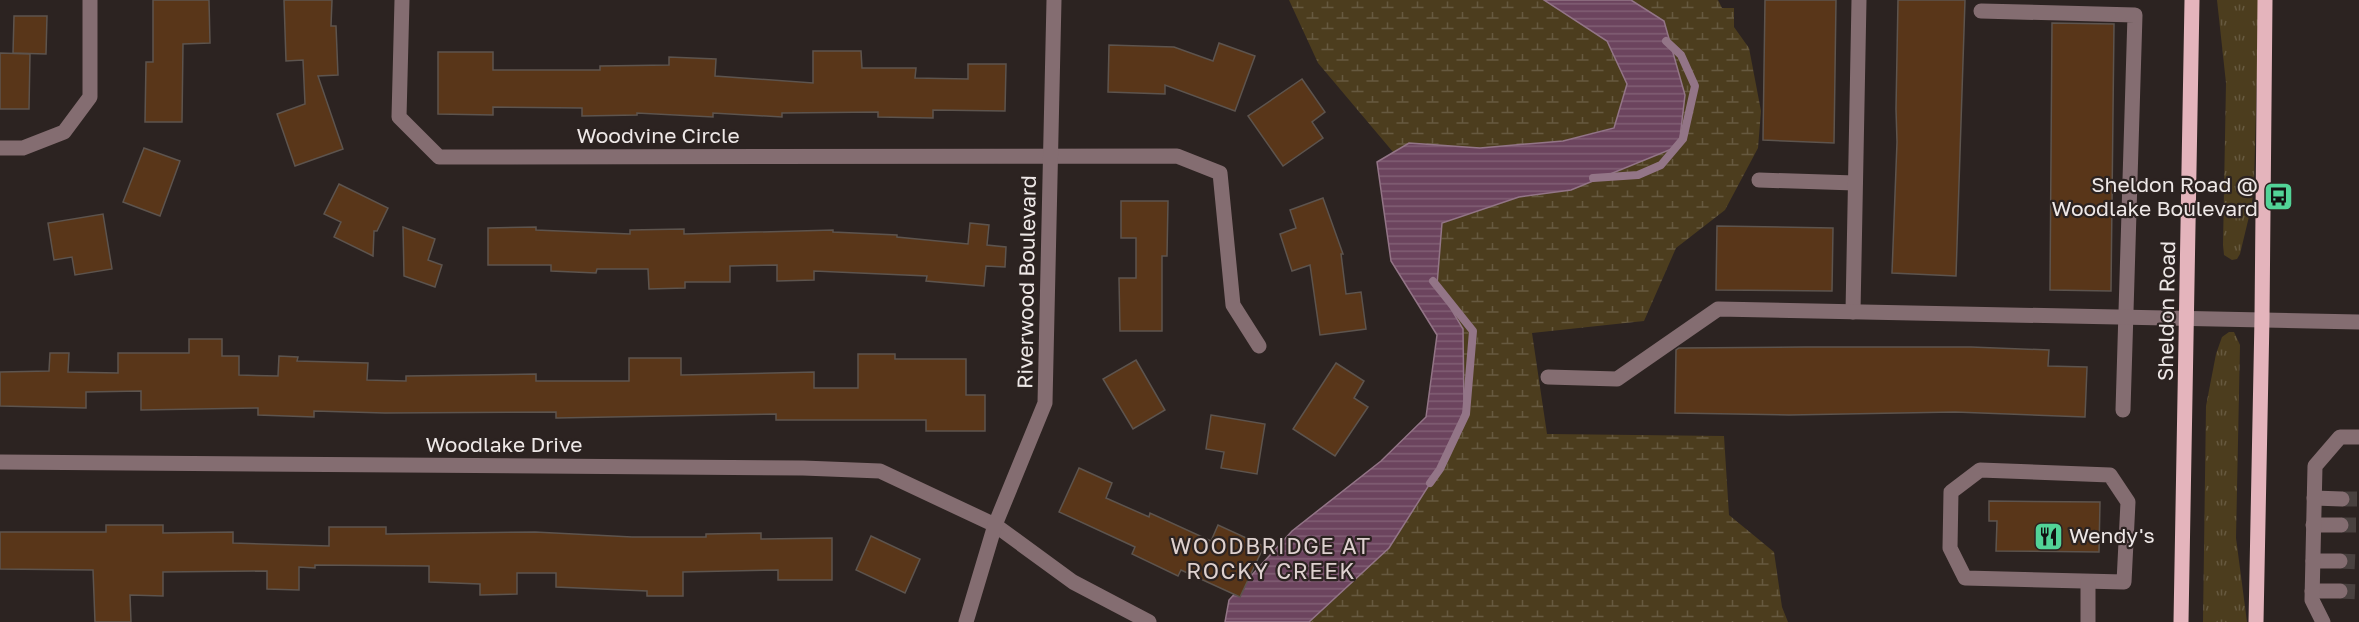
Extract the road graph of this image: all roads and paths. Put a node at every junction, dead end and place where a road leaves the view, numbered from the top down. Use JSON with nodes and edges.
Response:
{"nodes":[{"id":1,"x":90,"y":0,"type":"edge"},
{"id":2,"x":402,"y":0,"type":"edge"},
{"id":3,"x":1054,"y":0,"type":"edge"},
{"id":4,"x":1858,"y":0,"type":"edge"},
{"id":5,"x":2192,"y":0,"type":"edge"},
{"id":6,"x":2265,"y":0,"type":"edge"},
{"id":7,"x":1981,"y":11,"type":"dead end"},
{"id":8,"x":0,"y":148,"type":"edge"},
{"id":9,"x":1051,"y":157,"type":"junction"},
{"id":10,"x":1759,"y":180,"type":"dead end"},
{"id":11,"x":1855,"y":183,"type":"junction"},
{"id":12,"x":1853,"y":312,"type":"junction"},
{"id":13,"x":2126,"y":317,"type":"junction"},
{"id":14,"x":2262,"y":318,"type":"junction"},
{"id":15,"x":2188,"y":319,"type":"junction"},
{"id":16,"x":2359,"y":322,"type":"edge"},
{"id":17,"x":1259,"y":346,"type":"dead end"},
{"id":18,"x":1548,"y":377,"type":"dead end"},
{"id":19,"x":2123,"y":410,"type":"dead end"},
{"id":20,"x":2359,"y":437,"type":"edge"},
{"id":21,"x":0,"y":462,"type":"edge"},
{"id":22,"x":2314,"y":498,"type":"junction"},
{"id":23,"x":2342,"y":499,"type":"tunnel mouth"},
{"id":24,"x":995,"y":525,"type":"junction"},
{"id":25,"x":2313,"y":525,"type":"junction"},
{"id":26,"x":2342,"y":525,"type":"tunnel mouth"},
{"id":27,"x":2313,"y":561,"type":"junction"},
{"id":28,"x":2340,"y":561,"type":"tunnel mouth"},
{"id":29,"x":2088,"y":582,"type":"junction"},
{"id":30,"x":2312,"y":591,"type":"junction"},
{"id":31,"x":2340,"y":591,"type":"tunnel mouth"},
{"id":32,"x":966,"y":622,"type":"edge"},
{"id":33,"x":1149,"y":622,"type":"edge"},
{"id":34,"x":2088,"y":622,"type":"edge"},
{"id":35,"x":2181,"y":622,"type":"edge"},
{"id":36,"x":2256,"y":622,"type":"edge"},
{"id":37,"x":2323,"y":622,"type":"edge"}],
"edges":[{"from":1,"to":8,"type":"street"},
{"from":2,"to":9,"type":"street","name":"Woodvine Circle"},
{"from":3,"to":9,"type":"street","name":"Riverwood Boulevard"},
{"from":4,"to":11,"type":"street"},
{"from":5,"to":15,"type":"main road","name":"Sheldon Road"},
{"from":6,"to":14,"type":"main road"},
{"from":7,"to":13,"type":"street"},
{"from":9,"to":17,"type":"street","name":"Woodvine Circle"},
{"from":9,"to":24,"type":"street","name":"Riverwood Boulevard"},
{"from":10,"to":11,"type":"street"},
{"from":11,"to":12,"type":"street"},
{"from":12,"to":13,"type":"street"},
{"from":12,"to":18,"type":"street"},
{"from":13,"to":15,"type":"street"},
{"from":13,"to":19,"type":"street"},
{"from":14,"to":15,"type":"street"},
{"from":14,"to":16,"type":"street"},
{"from":14,"to":36,"type":"main road"},
{"from":15,"to":35,"type":"main road","name":"Sheldon Road"},
{"from":20,"to":22,"type":"street"},
{"from":21,"to":24,"type":"street","name":"Woodlake Drive"},
{"from":22,"to":23,"type":"street"},
{"from":22,"to":25,"type":"street"},
{"from":24,"to":32,"type":"street","name":"Riverwood Boulevard"},
{"from":24,"to":33,"type":"street","name":"Woodlake Drive"},
{"from":25,"to":26,"type":"street"},
{"from":25,"to":27,"type":"street"},
{"from":27,"to":28,"type":"street"},
{"from":27,"to":30,"type":"street"},
{"from":29,"to":29,"type":"street"},
{"from":29,"to":34,"type":"street"},
{"from":30,"to":31,"type":"street"},
{"from":30,"to":37,"type":"street"}]}
